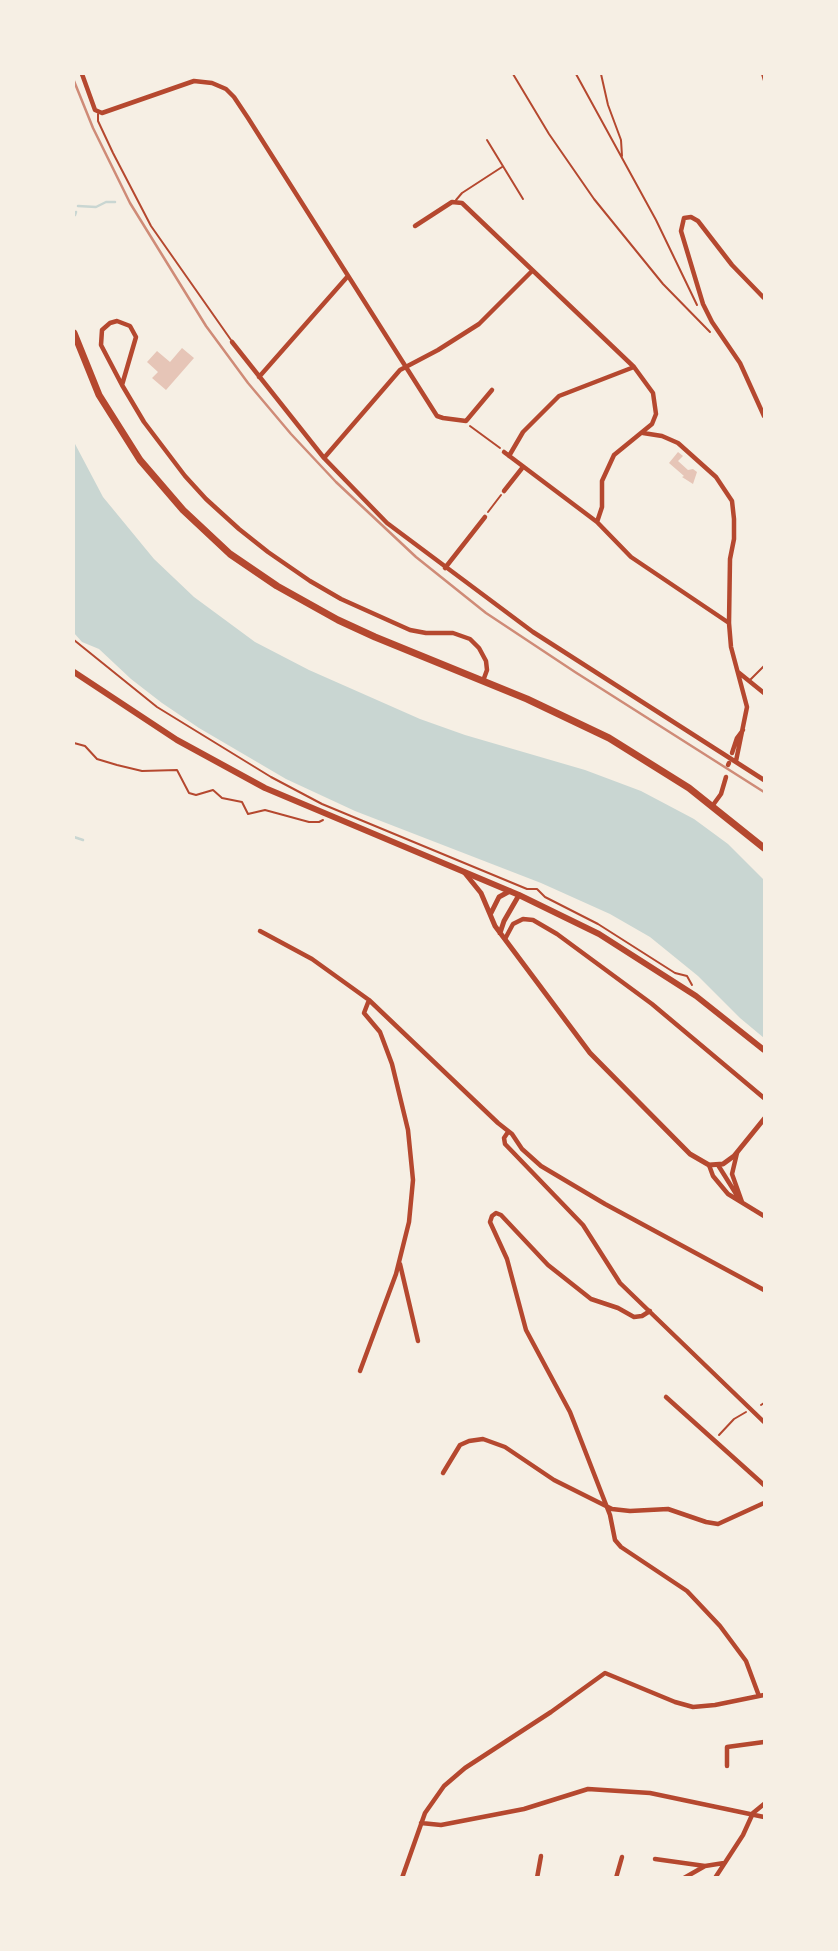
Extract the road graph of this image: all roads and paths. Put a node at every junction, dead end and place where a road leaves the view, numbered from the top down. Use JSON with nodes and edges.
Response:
{"nodes":[{"id":1,"x":82,"y":74,"type":"edge"},
{"id":2,"x":513,"y":74,"type":"edge"},
{"id":3,"x":576,"y":74,"type":"edge"},
{"id":4,"x":601,"y":74,"type":"edge"},
{"id":5,"x":763,"y":74,"type":"edge"},
{"id":6,"x":765,"y":81,"type":"edge"},
{"id":7,"x":98,"y":113,"type":"junction"},
{"id":8,"x":487,"y":140,"type":"dead end"},
{"id":9,"x":621,"y":158,"type":"junction"},
{"id":10,"x":503,"y":167,"type":"junction"},
{"id":11,"x":523,"y":199,"type":"dead end"},
{"id":12,"x":456,"y":201,"type":"junction"},
{"id":13,"x":415,"y":226,"type":"dead end"},
{"id":14,"x":533,"y":271,"type":"junction"},
{"id":15,"x":348,"y":276,"type":"junction"},
{"id":16,"x":765,"y":298,"type":"edge"},
{"id":17,"x":698,"y":307,"type":"dead end"},
{"id":18,"x":74,"y":333,"type":"edge"},
{"id":19,"x":721,"y":335,"type":"junction"},
{"id":20,"x":232,"y":342,"type":"joint"},
{"id":21,"x":405,"y":367,"type":"junction"},
{"id":22,"x":634,"y":367,"type":"junction"},
{"id":23,"x":259,"y":377,"type":"junction"},
{"id":24,"x":122,"y":385,"type":"junction"},
{"id":25,"x":492,"y":390,"type":"dead end"},
{"id":26,"x":765,"y":416,"type":"edge"},
{"id":27,"x":464,"y":421,"type":"junction"},
{"id":28,"x":642,"y":433,"type":"junction"},
{"id":29,"x":507,"y":454,"type":"junction"},
{"id":30,"x":324,"y":458,"type":"junction"},
{"id":31,"x":523,"y":467,"type":"junction"},
{"id":32,"x":504,"y":491,"type":"joint"},
{"id":33,"x":485,"y":517,"type":"joint"},
{"id":34,"x":597,"y":522,"type":"junction"},
{"id":35,"x":445,"y":568,"type":"junction"},
{"id":36,"x":729,"y":623,"type":"junction"},
{"id":37,"x":74,"y":640,"type":"edge"},
{"id":38,"x":765,"y":666,"type":"edge"},
{"id":39,"x":737,"y":671,"type":"junction"},
{"id":40,"x":74,"y":672,"type":"edge"},
{"id":41,"x":483,"y":681,"type":"junction"},
{"id":42,"x":749,"y":682,"type":"junction"},
{"id":43,"x":765,"y":693,"type":"edge"},
{"id":44,"x":744,"y":730,"type":"junction"},
{"id":45,"x":74,"y":743,"type":"edge"},
{"id":46,"x":732,"y":753,"type":"dead end"},
{"id":47,"x":736,"y":761,"type":"junction"},
{"id":48,"x":726,"y":777,"type":"dead end"},
{"id":49,"x":765,"y":780,"type":"edge"},
{"id":50,"x":713,"y":805,"type":"junction"},
{"id":51,"x":326,"y":816,"type":"junction"},
{"id":52,"x":765,"y":848,"type":"edge"},
{"id":53,"x":464,"y":872,"type":"junction"},
{"id":54,"x":510,"y":891,"type":"junction"},
{"id":55,"x":519,"y":895,"type":"junction"},
{"id":56,"x":545,"y":897,"type":"dead end"},
{"id":57,"x":491,"y":913,"type":"junction"},
{"id":58,"x":260,"y":931,"type":"dead end"},
{"id":59,"x":500,"y":933,"type":"junction"},
{"id":60,"x":505,"y":940,"type":"junction"},
{"id":61,"x":369,"y":1000,"type":"junction"},
{"id":62,"x":765,"y":1050,"type":"edge"},
{"id":63,"x":765,"y":1098,"type":"edge"},
{"id":64,"x":765,"y":1119,"type":"edge"},
{"id":65,"x":508,"y":1132,"type":"junction"},
{"id":66,"x":737,"y":1152,"type":"junction"},
{"id":67,"x":709,"y":1165,"type":"junction"},
{"id":68,"x":718,"y":1165,"type":"junction"},
{"id":69,"x":743,"y":1202,"type":"junction"},
{"id":70,"x":765,"y":1216,"type":"edge"},
{"id":71,"x":399,"y":1260,"type":"junction"},
{"id":72,"x":765,"y":1290,"type":"edge"},
{"id":73,"x":650,"y":1311,"type":"junction"},
{"id":74,"x":418,"y":1341,"type":"dead end"},
{"id":75,"x":360,"y":1371,"type":"dead end"},
{"id":76,"x":666,"y":1396,"type":"dead end"},
{"id":77,"x":747,"y":1412,"type":"dead end"},
{"id":78,"x":765,"y":1422,"type":"edge"},
{"id":79,"x":704,"y":1429,"type":"junction"},
{"id":80,"x":443,"y":1473,"type":"dead end"},
{"id":81,"x":765,"y":1485,"type":"edge"},
{"id":82,"x":765,"y":1503,"type":"edge"},
{"id":83,"x":607,"y":1506,"type":"junction"},
{"id":84,"x":762,"y":1696,"type":"edge"},
{"id":85,"x":765,"y":1742,"type":"edge"},
{"id":86,"x":727,"y":1766,"type":"dead end"},
{"id":87,"x":765,"y":1804,"type":"edge"},
{"id":88,"x":753,"y":1813,"type":"junction"},
{"id":89,"x":765,"y":1817,"type":"edge"},
{"id":90,"x":421,"y":1823,"type":"junction"},
{"id":91,"x":541,"y":1856,"type":"dead end"},
{"id":92,"x":621,"y":1857,"type":"dead end"},
{"id":93,"x":655,"y":1859,"type":"dead end"},
{"id":94,"x":724,"y":1863,"type":"junction"},
{"id":95,"x":705,"y":1866,"type":"junction"},
{"id":96,"x":402,"y":1878,"type":"edge"},
{"id":97,"x":537,"y":1878,"type":"edge"},
{"id":98,"x":616,"y":1878,"type":"edge"},
{"id":99,"x":684,"y":1878,"type":"edge"},
{"id":100,"x":715,"y":1878,"type":"edge"}],
"edges":[{"from":1,"to":7,"type":"street"},
{"from":2,"to":19,"type":"path"},
{"from":3,"to":9,"type":"path"},
{"from":4,"to":9,"type":"path"},
{"from":5,"to":6,"type":"path"},
{"from":7,"to":15,"type":"street"},
{"from":7,"to":20,"type":"lane"},
{"from":8,"to":10,"type":"lane"},
{"from":9,"to":17,"type":"path"},
{"from":10,"to":11,"type":"lane"},
{"from":10,"to":12,"type":"lane"},
{"from":12,"to":13,"type":"street"},
{"from":12,"to":14,"type":"street"},
{"from":14,"to":21,"type":"street"},
{"from":14,"to":22,"type":"street"},
{"from":15,"to":21,"type":"street"},
{"from":15,"to":23,"type":"street"},
{"from":16,"to":19,"type":"street"},
{"from":18,"to":41,"type":"main road"},
{"from":19,"to":26,"type":"street"},
{"from":20,"to":23,"type":"street"},
{"from":21,"to":27,"type":"street"},
{"from":21,"to":30,"type":"street"},
{"from":22,"to":28,"type":"street"},
{"from":22,"to":29,"type":"street"},
{"from":23,"to":30,"type":"street"},
{"from":24,"to":24,"type":"street"},
{"from":24,"to":41,"type":"street"},
{"from":25,"to":27,"type":"street"},
{"from":27,"to":29,"type":"path"},
{"from":28,"to":34,"type":"street"},
{"from":28,"to":36,"type":"street"},
{"from":29,"to":31,"type":"street"},
{"from":30,"to":35,"type":"street"},
{"from":31,"to":32,"type":"street"},
{"from":31,"to":34,"type":"street"},
{"from":32,"to":33,"type":"path"},
{"from":33,"to":35,"type":"street"},
{"from":34,"to":36,"type":"street"},
{"from":35,"to":47,"type":"street"},
{"from":36,"to":39,"type":"street"},
{"from":37,"to":56,"type":"path"},
{"from":38,"to":42,"type":"lane"},
{"from":39,"to":42,"type":"street"},
{"from":39,"to":44,"type":"street"},
{"from":40,"to":51,"type":"main road"},
{"from":41,"to":50,"type":"main road"},
{"from":42,"to":43,"type":"street"},
{"from":44,"to":46,"type":"street"},
{"from":44,"to":47,"type":"street"},
{"from":45,"to":51,"type":"path"},
{"from":47,"to":49,"type":"street"},
{"from":48,"to":50,"type":"street"},
{"from":50,"to":52,"type":"main road"},
{"from":51,"to":53,"type":"main road"},
{"from":53,"to":54,"type":"main road"},
{"from":53,"to":57,"type":"street"},
{"from":54,"to":55,"type":"main road"},
{"from":54,"to":57,"type":"street"},
{"from":55,"to":59,"type":"street"},
{"from":55,"to":62,"type":"main road"},
{"from":57,"to":59,"type":"street"},
{"from":58,"to":61,"type":"street"},
{"from":59,"to":60,"type":"street"},
{"from":60,"to":63,"type":"street"},
{"from":60,"to":67,"type":"street"},
{"from":61,"to":65,"type":"street"},
{"from":61,"to":71,"type":"street"},
{"from":64,"to":66,"type":"street"},
{"from":65,"to":72,"type":"street"},
{"from":65,"to":73,"type":"street"},
{"from":66,"to":68,"type":"street"},
{"from":66,"to":69,"type":"street"},
{"from":67,"to":68,"type":"street"},
{"from":67,"to":69,"type":"street"},
{"from":68,"to":69,"type":"street"},
{"from":69,"to":70,"type":"street"},
{"from":71,"to":74,"type":"street"},
{"from":71,"to":75,"type":"street"},
{"from":73,"to":78,"type":"street"},
{"from":73,"to":83,"type":"street"},
{"from":76,"to":79,"type":"street"},
{"from":77,"to":79,"type":"path"},
{"from":79,"to":81,"type":"street"},
{"from":80,"to":83,"type":"street"},
{"from":82,"to":83,"type":"street"},
{"from":83,"to":84,"type":"street"},
{"from":84,"to":90,"type":"street"},
{"from":85,"to":86,"type":"street"},
{"from":87,"to":88,"type":"street"},
{"from":88,"to":89,"type":"street"},
{"from":88,"to":90,"type":"street"},
{"from":88,"to":94,"type":"street"},
{"from":90,"to":96,"type":"street"},
{"from":91,"to":97,"type":"street"},
{"from":92,"to":98,"type":"street"},
{"from":93,"to":95,"type":"street"},
{"from":94,"to":95,"type":"street"},
{"from":94,"to":100,"type":"street"},
{"from":95,"to":99,"type":"street"}]}
